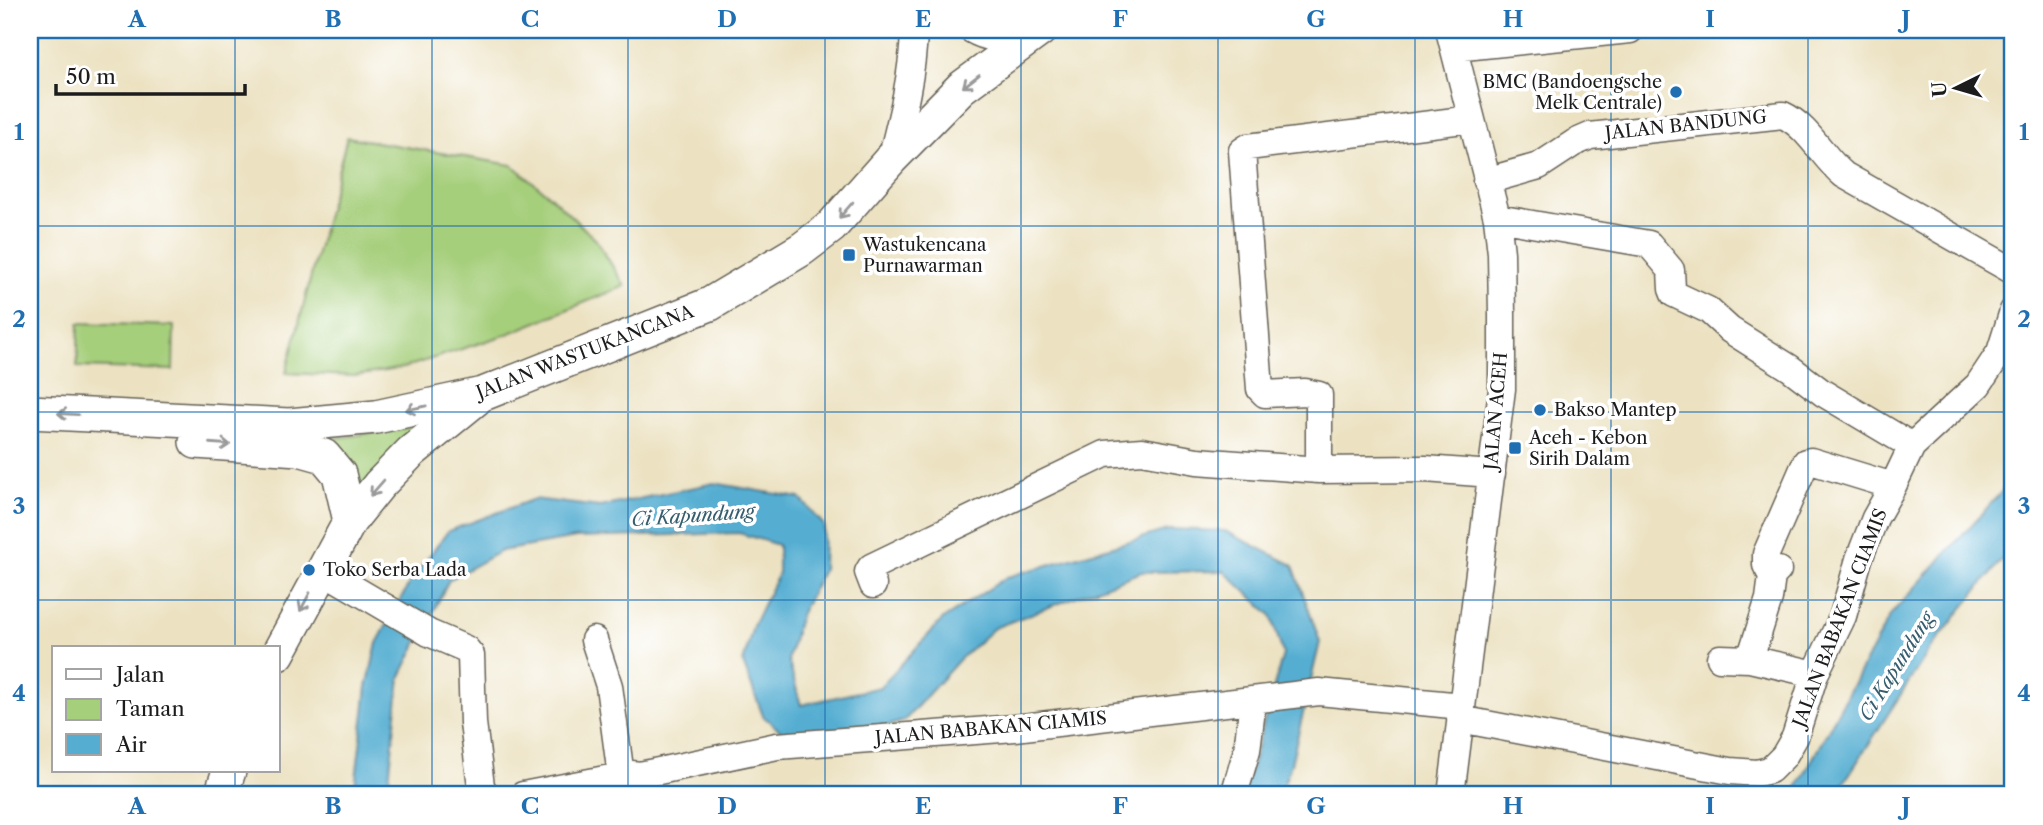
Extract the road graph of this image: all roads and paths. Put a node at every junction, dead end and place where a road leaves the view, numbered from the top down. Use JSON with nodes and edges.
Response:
{"nodes":[{"id":1,"x":914,"y":30,"type":"edge"},
{"id":2,"x":972,"y":30,"type":"edge"},
{"id":3,"x":1630,"y":30,"type":"edge"},
{"id":4,"x":1032,"y":35,"type":"edge"},
{"id":5,"x":1452,"y":39,"type":"edge"},
{"id":6,"x":1471,"y":119,"type":"junction"},
{"id":7,"x":891,"y":159,"type":"junction"},
{"id":8,"x":1486,"y":181,"type":"junction"},
{"id":9,"x":1497,"y":218,"type":"junction"},
{"id":10,"x":2013,"y":271,"type":"edge"},
{"id":11,"x":2013,"y":311,"type":"edge"},
{"id":12,"x":483,"y":394,"type":"junction"},
{"id":13,"x":30,"y":412,"type":"edge"},
{"id":14,"x":30,"y":435,"type":"edge"},
{"id":15,"x":1912,"y":446,"type":"junction"},
{"id":16,"x":1319,"y":470,"type":"junction"},
{"id":17,"x":1492,"y":474,"type":"junction"},
{"id":18,"x":1894,"y":486,"type":"junction"},
{"id":19,"x":350,"y":521,"type":"junction"},
{"id":20,"x":322,"y":570,"type":"junction"},
{"id":21,"x":873,"y":585,"type":"dead end"},
{"id":22,"x":594,"y":640,"type":"dead end"},
{"id":23,"x":280,"y":650,"type":"edge"},
{"id":24,"x":1720,"y":658,"type":"dead end"},
{"id":25,"x":1750,"y":659,"type":"junction"},
{"id":26,"x":1815,"y":674,"type":"junction"},
{"id":27,"x":1256,"y":701,"type":"junction"},
{"id":28,"x":1461,"y":713,"type":"junction"},
{"id":29,"x":229,"y":772,"type":"edge"},
{"id":30,"x":634,"y":782,"type":"edge"},
{"id":31,"x":221,"y":795,"type":"edge"},
{"id":32,"x":486,"y":795,"type":"edge"},
{"id":33,"x":523,"y":795,"type":"edge"},
{"id":34,"x":1234,"y":795,"type":"edge"},
{"id":35,"x":1451,"y":795,"type":"edge"}],
"edges":[{"from":1,"to":7,"type":"street"},
{"from":2,"to":4,"type":"street"},
{"from":3,"to":5,"type":"street"},
{"from":4,"to":7,"type":"main road","name":"JALAN WASTUKANCANA","one_way":true},
{"from":5,"to":6,"type":"street","name":"JALAN ACEH"},
{"from":6,"to":8,"type":"street","name":"JALAN ACEH"},
{"from":6,"to":16,"type":"street"},
{"from":7,"to":12,"type":"main road","name":"JALAN WASTUKANCANA","one_way":true},
{"from":8,"to":9,"type":"street","name":"JALAN ACEH"},
{"from":8,"to":10,"type":"street","name":"JALAN BANDUNG"},
{"from":9,"to":15,"type":"street"},
{"from":9,"to":17,"type":"street","name":"JALAN ACEH"},
{"from":11,"to":15,"type":"street","name":"JALAN BABAKAN CIAMIS"},
{"from":12,"to":13,"type":"main road","name":"JALAN WASTUKANCANA","one_way":true},
{"from":12,"to":19,"type":"main road","one_way":true},
{"from":14,"to":19,"type":"main road","one_way":true},
{"from":15,"to":18,"type":"street","name":"JALAN BABAKAN CIAMIS"},
{"from":16,"to":17,"type":"street"},
{"from":16,"to":21,"type":"street"},
{"from":17,"to":28,"type":"street","name":"JALAN ACEH"},
{"from":18,"to":25,"type":"street"},
{"from":18,"to":26,"type":"street","name":"JALAN BABAKAN CIAMIS"},
{"from":19,"to":20,"type":"main road"},
{"from":20,"to":23,"type":"main road","one_way":true},
{"from":20,"to":32,"type":"street"},
{"from":22,"to":30,"type":"street"},
{"from":24,"to":25,"type":"street"},
{"from":25,"to":26,"type":"street"},
{"from":26,"to":28,"type":"street","name":"JALAN BABAKAN CIAMIS"},
{"from":27,"to":28,"type":"street","name":"JALAN BABAKAN CIAMIS"},
{"from":27,"to":30,"type":"street","name":"JALAN BABAKAN CIAMIS"},
{"from":27,"to":34,"type":"street"},
{"from":28,"to":35,"type":"street","name":"JALAN ACEH"},
{"from":29,"to":31,"type":"main road"},
{"from":30,"to":33,"type":"street","name":"JALAN BABAKAN CIAMIS"}]}
